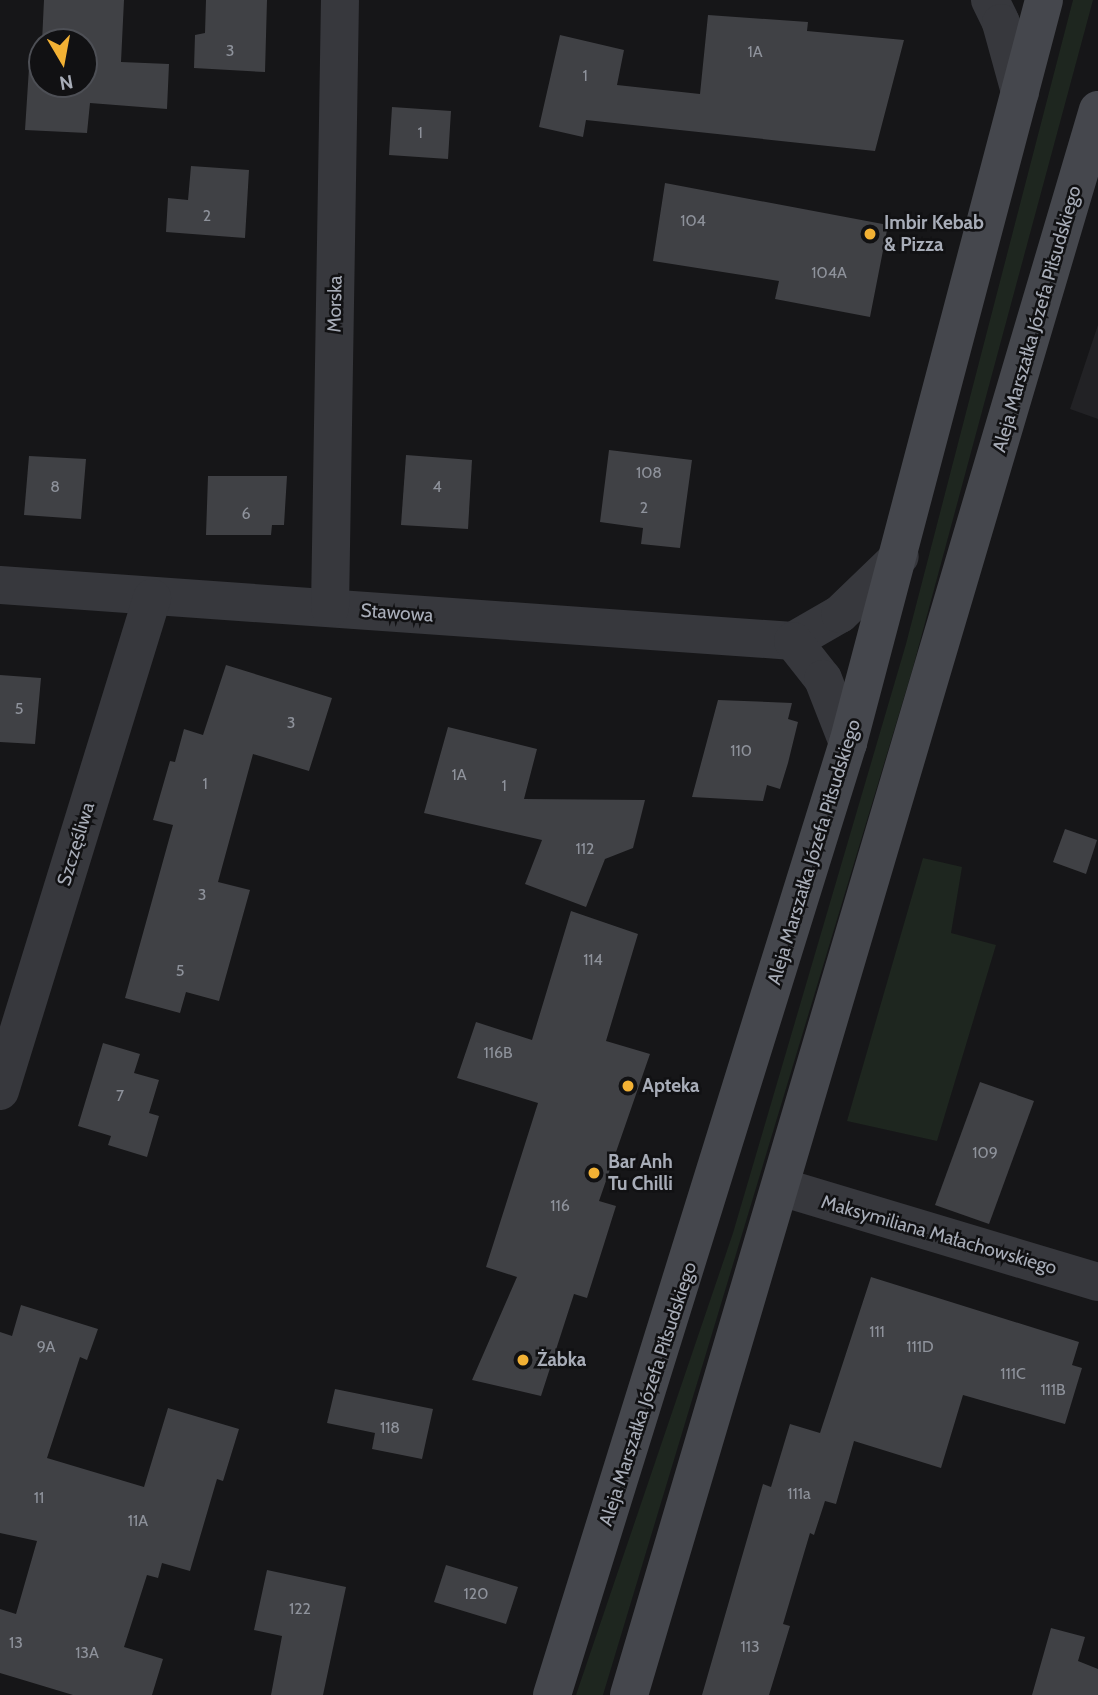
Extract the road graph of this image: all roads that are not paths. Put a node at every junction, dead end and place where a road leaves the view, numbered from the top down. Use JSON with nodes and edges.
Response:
{"nodes":[{"id":1,"x":340,"y":0,"type":"edge"},
{"id":2,"x":990,"y":0,"type":"edge"},
{"id":3,"x":1044,"y":0,"type":"edge"},
{"id":4,"x":1020,"y":92,"type":"junction"},
{"id":5,"x":1098,"y":110,"type":"edge"},
{"id":6,"x":900,"y":556,"type":"junction"},
{"id":7,"x":0,"y":585,"type":"edge"},
{"id":8,"x":152,"y":598,"type":"junction"},
{"id":9,"x":330,"y":608,"type":"junction"},
{"id":10,"x":793,"y":641,"type":"junction"},
{"id":11,"x":848,"y":743,"type":"junction"},
{"id":12,"x":0,"y":1091,"type":"edge"},
{"id":13,"x":781,"y":1187,"type":"junction"},
{"id":14,"x":1098,"y":1282,"type":"edge"},
{"id":15,"x":552,"y":1695,"type":"edge"},
{"id":16,"x":629,"y":1695,"type":"edge"}],
"edges":[{"from":1,"to":9,"type":"street","name":"Morska"},
{"from":2,"to":4,"type":"street"},
{"from":3,"to":4,"type":"main road","name":"Aleja Marszałka Józefa Piłsudskiego"},
{"from":4,"to":6,"type":"main road","name":"Aleja Marszałka Józefa Piłsudskiego"},
{"from":5,"to":13,"type":"main road","name":"Aleja Marszałka Józefa Piłsudskiego"},
{"from":6,"to":10,"type":"street"},
{"from":6,"to":11,"type":"main road","name":"Aleja Marszałka Józefa Piłsudskiego"},
{"from":7,"to":8,"type":"street","name":"Stawowa"},
{"from":8,"to":9,"type":"street","name":"Stawowa"},
{"from":8,"to":12,"type":"street","name":"Szczęśliwa"},
{"from":9,"to":10,"type":"street","name":"Stawowa"},
{"from":10,"to":11,"type":"street"},
{"from":11,"to":15,"type":"main road","name":"Aleja Marszałka Józefa Piłsudskiego"},
{"from":13,"to":14,"type":"street","name":"Maksymiliana Małachowskiego"},
{"from":13,"to":16,"type":"main road","name":"Aleja Marszałka Józefa Piłsudskiego"}]}
